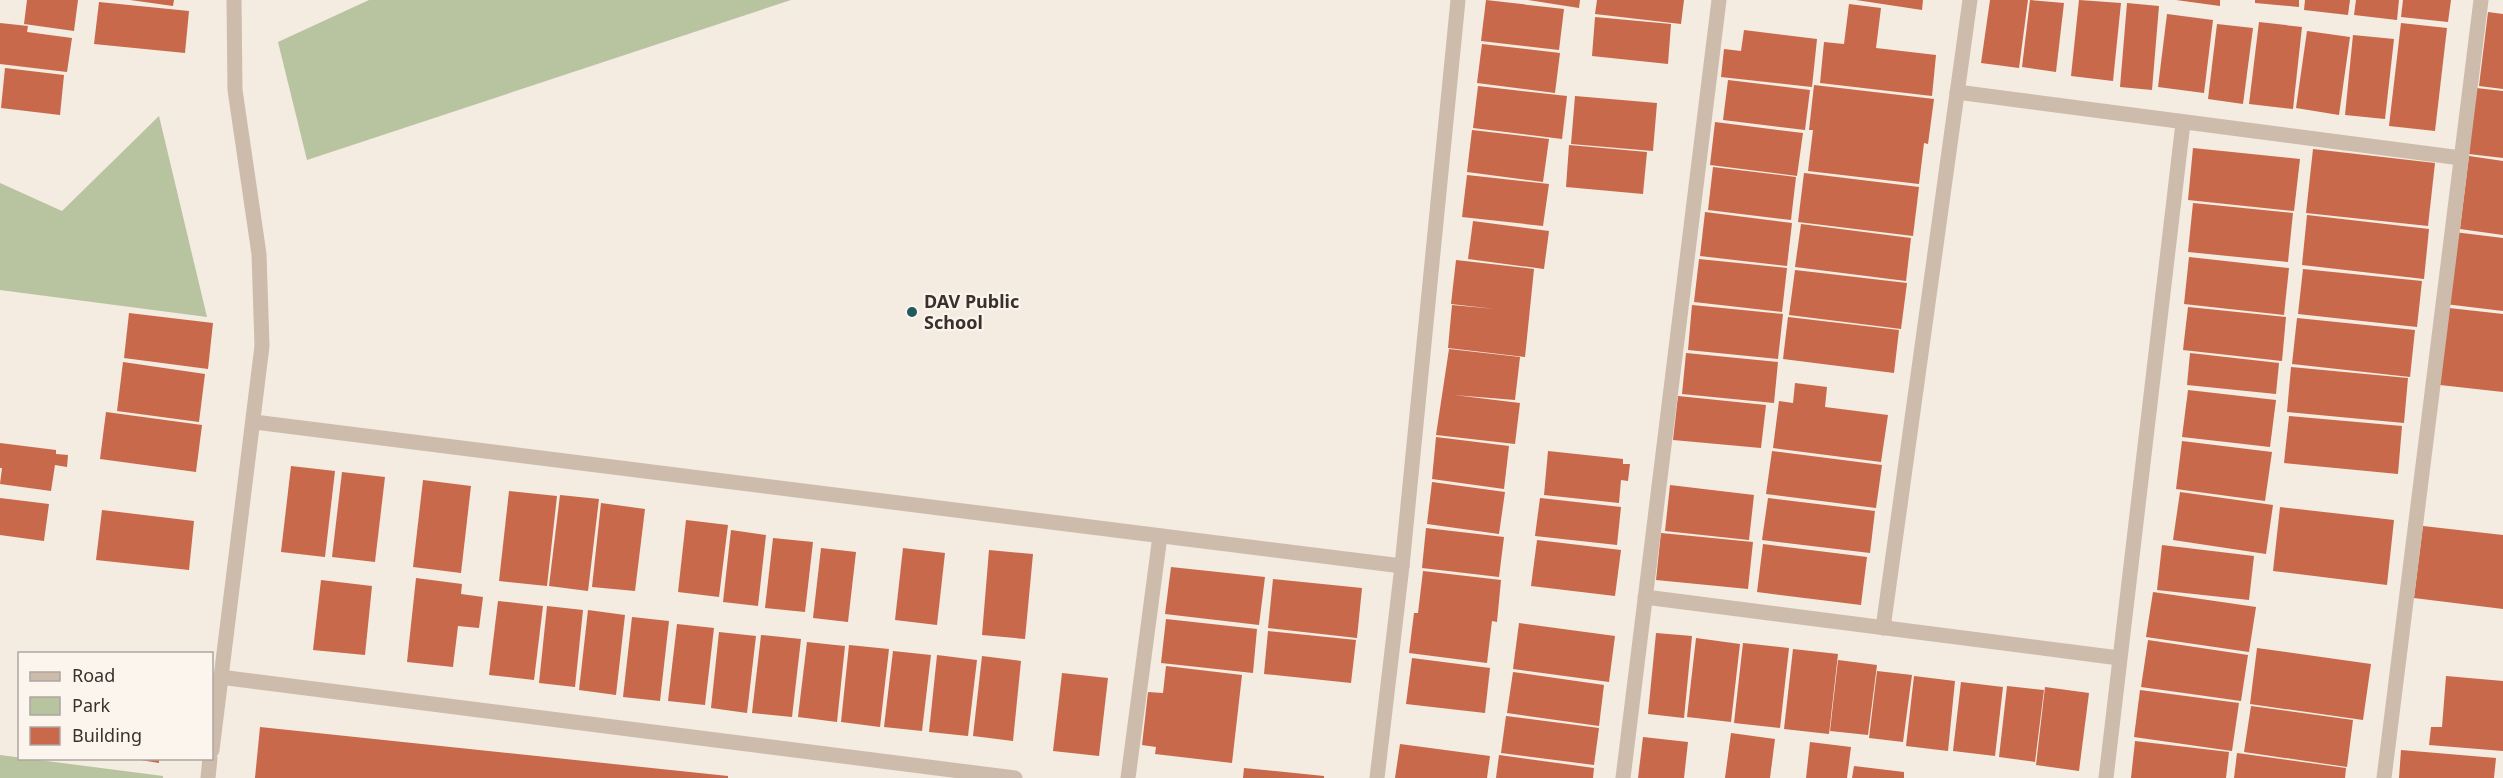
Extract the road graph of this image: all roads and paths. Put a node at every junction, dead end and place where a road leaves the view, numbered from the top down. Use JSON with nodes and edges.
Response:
{"nodes":[{"id":1,"x":234,"y":0,"type":"edge"},
{"id":2,"x":1458,"y":0,"type":"edge"},
{"id":3,"x":1719,"y":0,"type":"edge"},
{"id":4,"x":1970,"y":0,"type":"edge"},
{"id":5,"x":2481,"y":0,"type":"edge"},
{"id":6,"x":1957,"y":92,"type":"junction"},
{"id":7,"x":2183,"y":123,"type":"junction"},
{"id":8,"x":2461,"y":158,"type":"junction"},
{"id":9,"x":254,"y":422,"type":"junction"},
{"id":10,"x":1160,"y":537,"type":"junction"},
{"id":11,"x":1402,"y":566,"type":"junction"},
{"id":12,"x":1645,"y":597,"type":"junction"},
{"id":13,"x":1883,"y":628,"type":"junction"},
{"id":14,"x":2119,"y":658,"type":"junction"},
{"id":15,"x":220,"y":677,"type":"junction"},
{"id":16,"x":213,"y":741,"type":"edge"},
{"id":17,"x":210,"y":760,"type":"edge"},
{"id":18,"x":208,"y":778,"type":"edge"},
{"id":19,"x":1015,"y":778,"type":"edge"},
{"id":20,"x":1128,"y":778,"type":"edge"},
{"id":21,"x":1377,"y":778,"type":"edge"},
{"id":22,"x":1623,"y":778,"type":"edge"},
{"id":23,"x":2106,"y":778,"type":"edge"},
{"id":24,"x":2384,"y":778,"type":"edge"}],
"edges":[{"from":1,"to":9,"type":"street"},
{"from":2,"to":11,"type":"street"},
{"from":3,"to":12,"type":"street"},
{"from":4,"to":6,"type":"street"},
{"from":5,"to":8,"type":"street"},
{"from":6,"to":7,"type":"street"},
{"from":6,"to":13,"type":"street"},
{"from":7,"to":8,"type":"street"},
{"from":7,"to":14,"type":"street"},
{"from":8,"to":24,"type":"street"},
{"from":9,"to":10,"type":"street"},
{"from":9,"to":15,"type":"street"},
{"from":10,"to":11,"type":"street"},
{"from":10,"to":20,"type":"street"},
{"from":11,"to":21,"type":"street"},
{"from":12,"to":13,"type":"street"},
{"from":12,"to":22,"type":"street"},
{"from":13,"to":14,"type":"street"},
{"from":14,"to":23,"type":"street"},
{"from":15,"to":16,"type":"street"},
{"from":15,"to":19,"type":"street"},
{"from":17,"to":18,"type":"street"}]}
